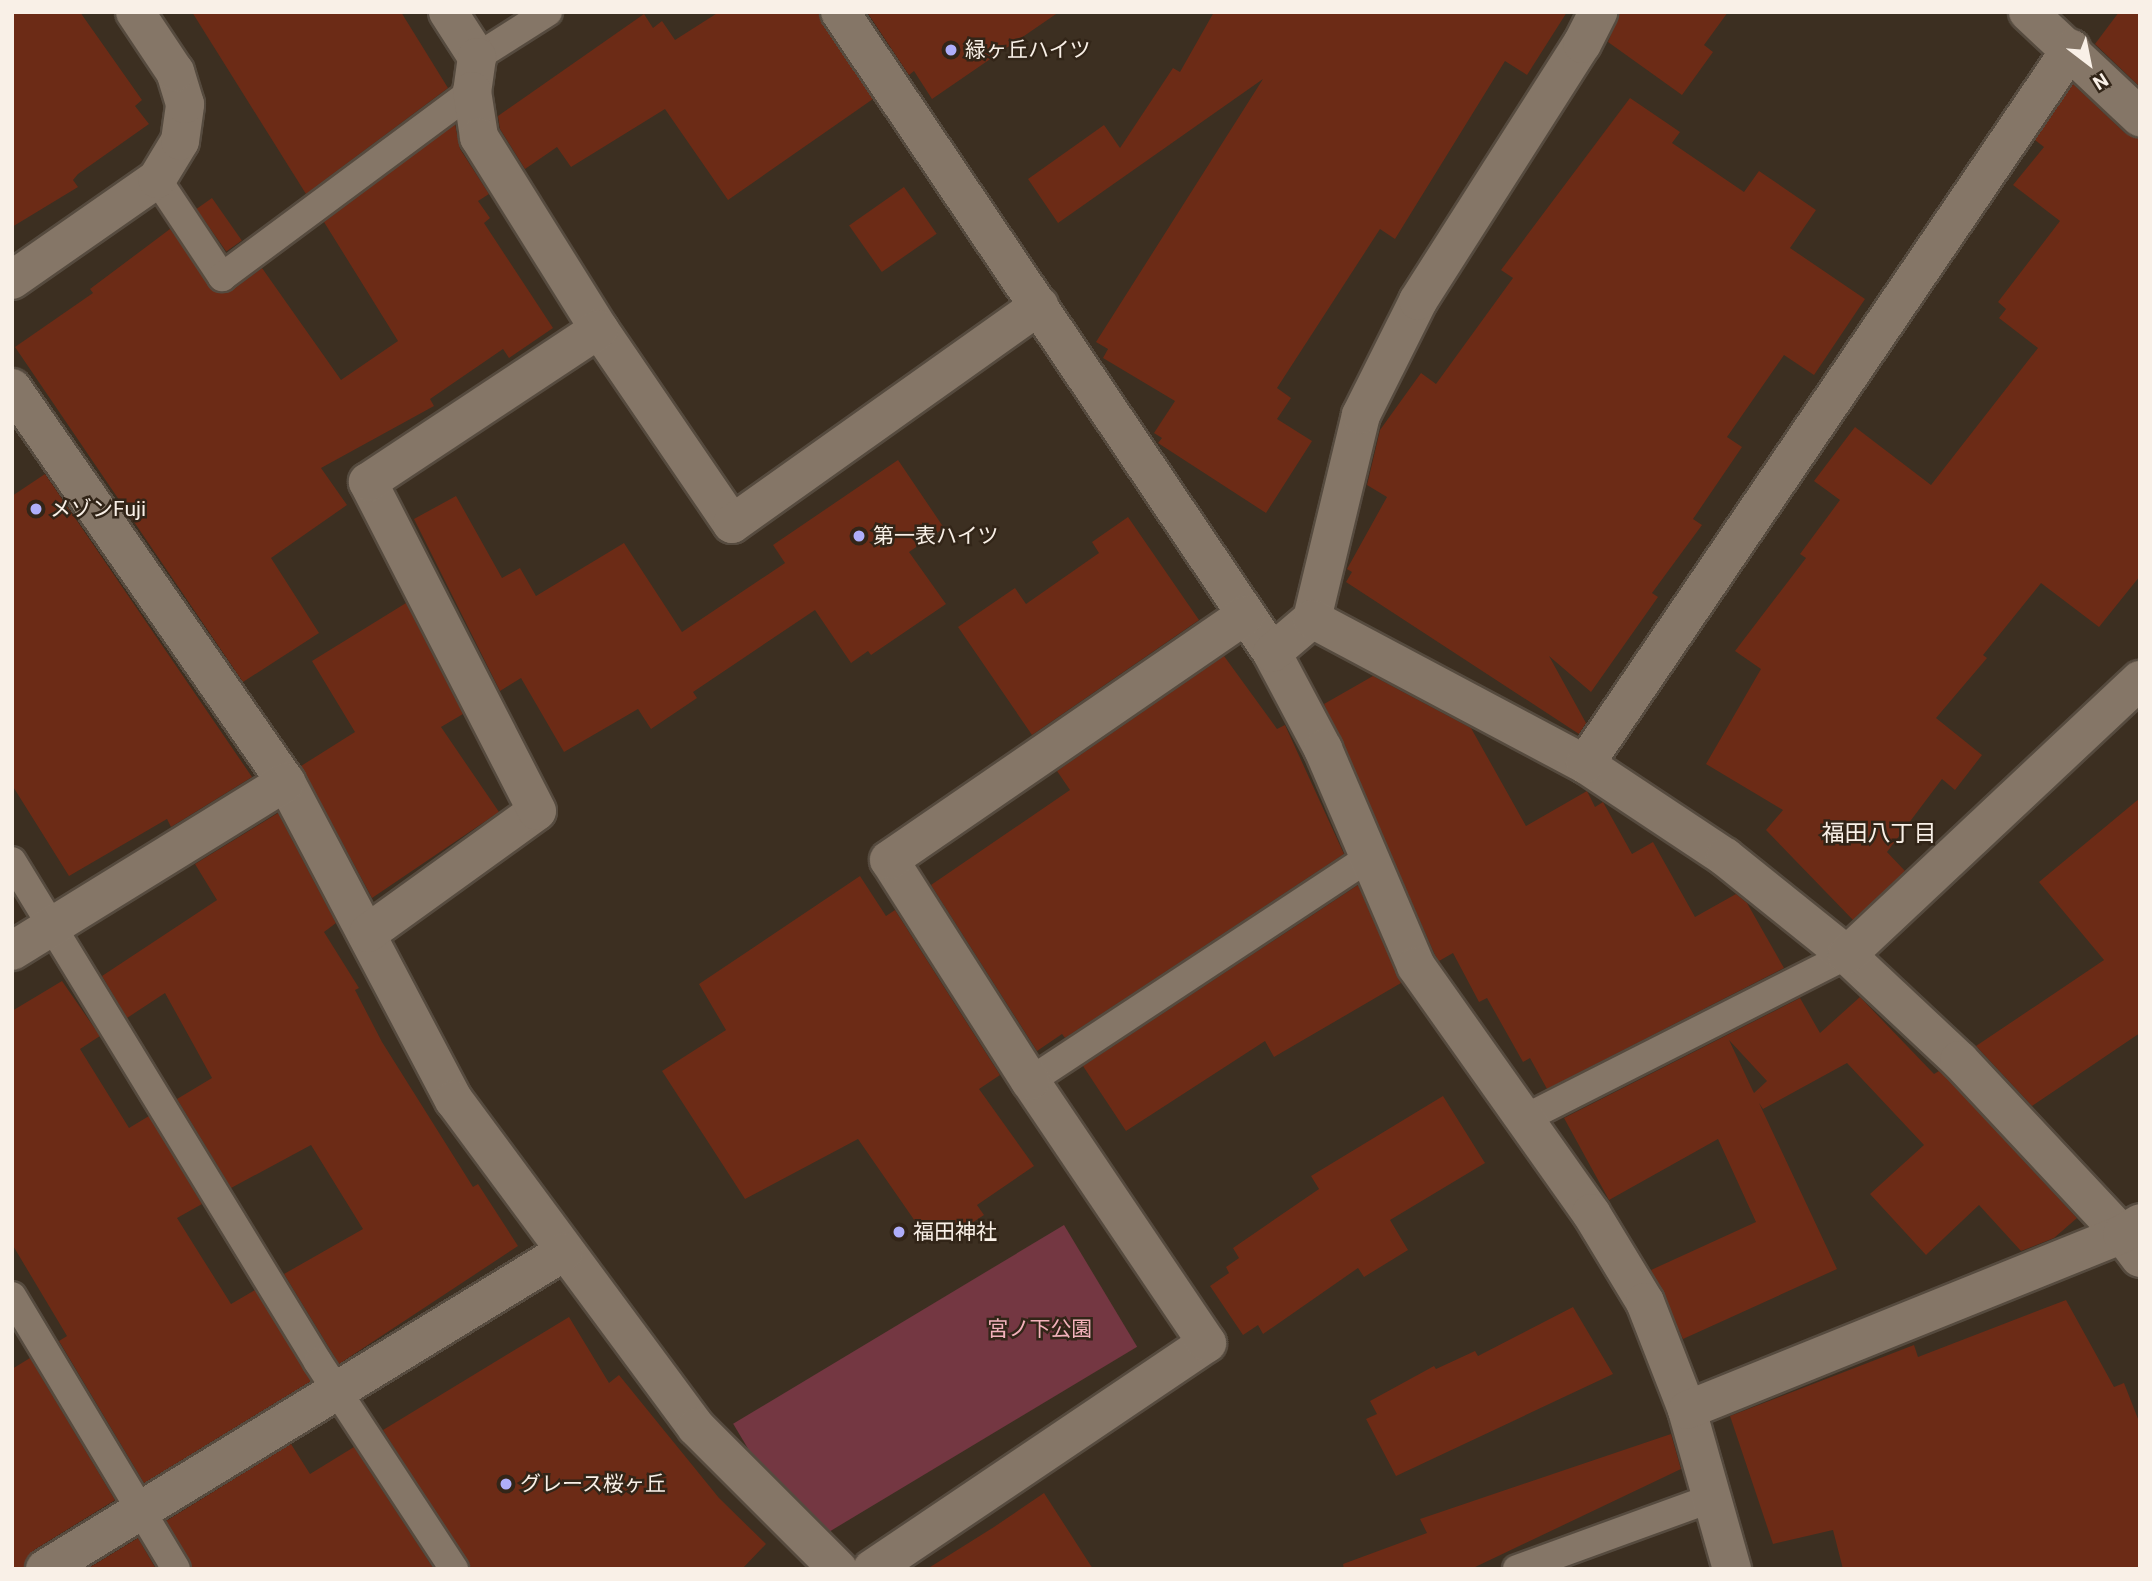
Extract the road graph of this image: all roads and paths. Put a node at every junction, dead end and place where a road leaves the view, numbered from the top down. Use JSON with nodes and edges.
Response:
{"nodes":[{"id":1,"x":135,"y":12,"type":"edge"},
{"id":2,"x":448,"y":12,"type":"edge"},
{"id":3,"x":548,"y":12,"type":"edge"},
{"id":4,"x":840,"y":12,"type":"edge"},
{"id":5,"x":1598,"y":12,"type":"edge"},
{"id":6,"x":2028,"y":12,"type":"edge"},
{"id":7,"x":2071,"y":49,"type":"junction"},
{"id":8,"x":475,"y":74,"type":"junction"},
{"id":9,"x":2140,"y":117,"type":"edge"},
{"id":10,"x":157,"y":179,"type":"junction"},
{"id":11,"x":12,"y":280,"type":"edge"},
{"id":12,"x":1039,"y":306,"type":"junction"},
{"id":13,"x":599,"y":329,"type":"junction"},
{"id":14,"x":12,"y":388,"type":"edge"},
{"id":15,"x":1246,"y":615,"type":"junction"},
{"id":16,"x":1312,"y":619,"type":"junction"},
{"id":17,"x":1272,"y":653,"type":"junction"},
{"id":18,"x":2140,"y":680,"type":"edge"},
{"id":19,"x":1585,"y":764,"type":"junction"},
{"id":20,"x":286,"y":782,"type":"junction"},
{"id":21,"x":1367,"y":859,"type":"junction"},
{"id":22,"x":12,"y":860,"type":"edge"},
{"id":23,"x":52,"y":926,"type":"junction"},
{"id":24,"x":368,"y":933,"type":"junction"},
{"id":25,"x":12,"y":950,"type":"edge"},
{"id":26,"x":1847,"y":955,"type":"junction"},
{"id":27,"x":1030,"y":1081,"type":"junction"},
{"id":28,"x":1524,"y":1119,"type":"junction"},
{"id":29,"x":2134,"y":1238,"type":"edge"},
{"id":30,"x":564,"y":1252,"type":"junction"},
{"id":31,"x":12,"y":1296,"type":"edge"},
{"id":32,"x":336,"y":1391,"type":"junction"},
{"id":33,"x":1688,"y":1410,"type":"junction"},
{"id":34,"x":1715,"y":1497,"type":"junction"},
{"id":35,"x":140,"y":1511,"type":"junction"},
{"id":36,"x":45,"y":1569,"type":"edge"},
{"id":37,"x":176,"y":1569,"type":"edge"},
{"id":38,"x":454,"y":1569,"type":"edge"},
{"id":39,"x":838,"y":1569,"type":"edge"},
{"id":40,"x":872,"y":1569,"type":"edge"},
{"id":41,"x":1517,"y":1569,"type":"edge"},
{"id":42,"x":1732,"y":1569,"type":"edge"}],
"edges":[{"from":1,"to":10,"type":"street"},
{"from":2,"to":8,"type":"street"},
{"from":3,"to":8,"type":"lane"},
{"from":4,"to":12,"type":"street"},
{"from":5,"to":16,"type":"street"},
{"from":6,"to":7,"type":"street"},
{"from":7,"to":9,"type":"street"},
{"from":7,"to":19,"type":"street"},
{"from":8,"to":10,"type":"lane"},
{"from":8,"to":13,"type":"street"},
{"from":10,"to":11,"type":"street"},
{"from":12,"to":13,"type":"street"},
{"from":12,"to":15,"type":"street"},
{"from":13,"to":24,"type":"street"},
{"from":14,"to":20,"type":"street"},
{"from":15,"to":17,"type":"street"},
{"from":15,"to":27,"type":"street"},
{"from":16,"to":17,"type":"street"},
{"from":16,"to":19,"type":"street"},
{"from":17,"to":21,"type":"street"},
{"from":18,"to":26,"type":"street"},
{"from":19,"to":26,"type":"street"},
{"from":20,"to":23,"type":"street"},
{"from":20,"to":24,"type":"street"},
{"from":21,"to":27,"type":"lane"},
{"from":21,"to":28,"type":"street"},
{"from":22,"to":23,"type":"lane"},
{"from":23,"to":25,"type":"street"},
{"from":23,"to":32,"type":"lane"},
{"from":24,"to":30,"type":"street"},
{"from":26,"to":28,"type":"lane"},
{"from":26,"to":29,"type":"street"},
{"from":27,"to":40,"type":"street"},
{"from":28,"to":33,"type":"street"},
{"from":29,"to":33,"type":"street"},
{"from":30,"to":32,"type":"street"},
{"from":30,"to":39,"type":"street"},
{"from":31,"to":35,"type":"lane"},
{"from":32,"to":35,"type":"street"},
{"from":32,"to":38,"type":"lane"},
{"from":33,"to":34,"type":"street"},
{"from":34,"to":41,"type":"lane"},
{"from":34,"to":42,"type":"street"},
{"from":35,"to":36,"type":"street"},
{"from":35,"to":37,"type":"lane"}]}
